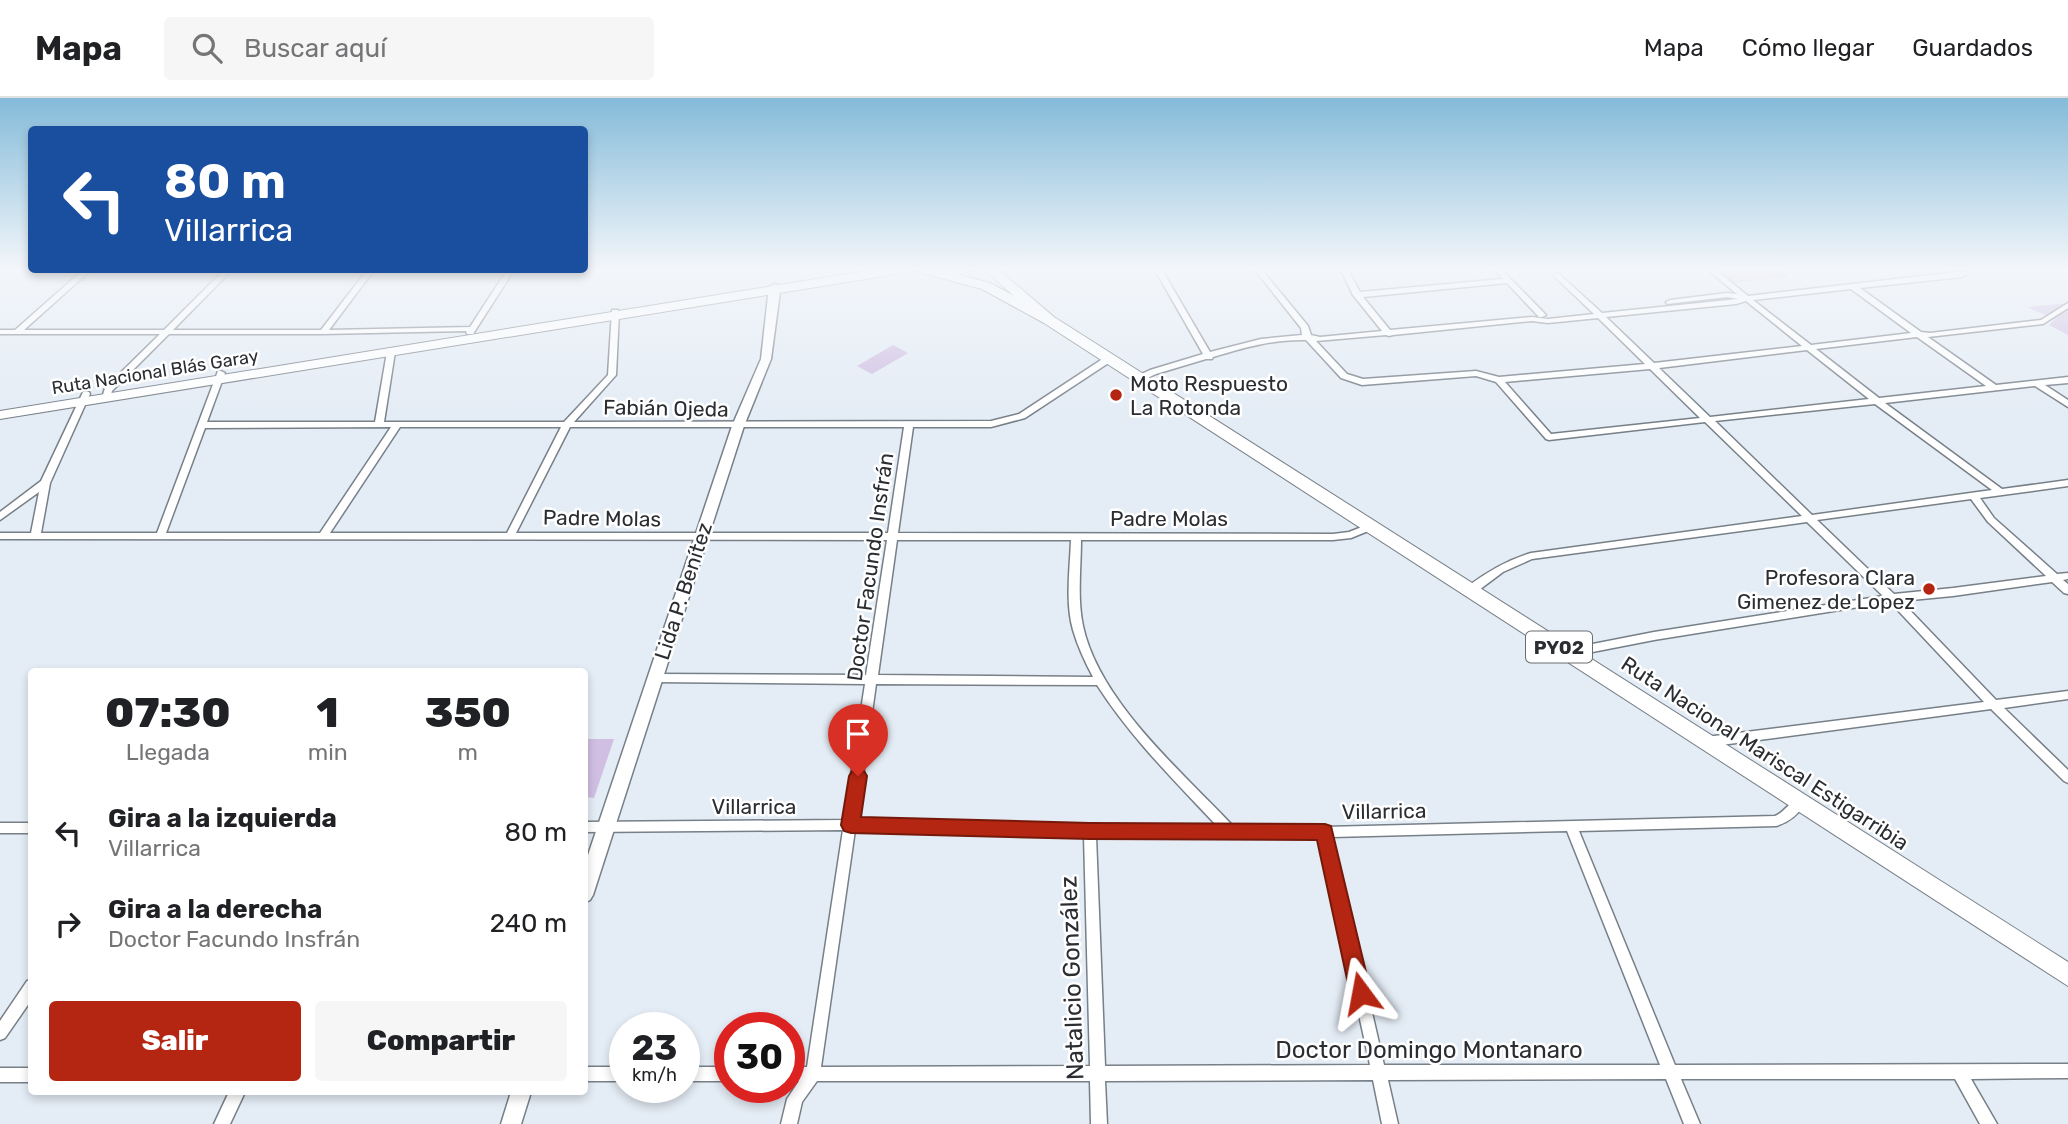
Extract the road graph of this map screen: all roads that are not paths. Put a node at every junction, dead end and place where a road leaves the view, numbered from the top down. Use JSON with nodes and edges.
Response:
{"nodes":[{"id":1,"x":33,"y":318,"type":"edge"},
{"id":2,"x":181,"y":318,"type":"edge"},
{"id":3,"x":334,"y":318,"type":"edge"},
{"id":4,"x":481,"y":318,"type":"edge"},
{"id":5,"x":592,"y":318,"type":"edge"},
{"id":6,"x":614,"y":318,"type":"edge"},
{"id":7,"x":771,"y":318,"type":"edge"},
{"id":8,"x":1045,"y":318,"type":"edge"},
{"id":9,"x":1047,"y":318,"type":"edge"},
{"id":10,"x":1186,"y":318,"type":"edge"},
{"id":11,"x":1297,"y":318,"type":"edge"},
{"id":12,"x":1376,"y":318,"type":"edge"},
{"id":13,"x":1535,"y":318,"type":"edge"},
{"id":14,"x":1568,"y":318,"type":"edge"},
{"id":15,"x":1603,"y":318,"type":"edge"},
{"id":16,"x":1773,"y":318,"type":"edge"},
{"id":17,"x":1896,"y":318,"type":"edge"},
{"id":18,"x":2051,"y":318,"type":"edge"},
{"id":19,"x":1532,"y":319,"type":"junction"},
{"id":20,"x":1049,"y":320,"type":"junction"},
{"id":21,"x":0,"y":332,"type":"edge"},
{"id":22,"x":17,"y":332,"type":"junction"},
{"id":23,"x":167,"y":332,"type":"junction"},
{"id":24,"x":323,"y":332,"type":"junction"},
{"id":25,"x":471,"y":334,"type":"junction"},
{"id":26,"x":1389,"y":334,"type":"junction"},
{"id":27,"x":1919,"y":334,"type":"junction"},
{"id":28,"x":1306,"y":335,"type":"junction"},
{"id":29,"x":1809,"y":347,"type":"junction"},
{"id":30,"x":391,"y":352,"type":"junction"},
{"id":31,"x":1209,"y":357,"type":"junction"},
{"id":32,"x":1110,"y":358,"type":"junction"},
{"id":33,"x":1652,"y":366,"type":"junction"},
{"id":34,"x":220,"y":376,"type":"junction"},
{"id":35,"x":1140,"y":378,"type":"junction"},
{"id":36,"x":1499,"y":380,"type":"junction"},
{"id":37,"x":2068,"y":380,"type":"edge"},
{"id":38,"x":2036,"y":383,"type":"junction"},
{"id":39,"x":1994,"y":388,"type":"junction"},
{"id":40,"x":107,"y":394,"type":"junction"},
{"id":41,"x":84,"y":398,"type":"junction"},
{"id":42,"x":1877,"y":401,"type":"junction"},
{"id":43,"x":2068,"y":404,"type":"edge"},
{"id":44,"x":0,"y":407,"type":"edge"},
{"id":45,"x":0,"y":415,"type":"edge"},
{"id":46,"x":1706,"y":420,"type":"junction"},
{"id":47,"x":568,"y":424,"type":"junction"},
{"id":48,"x":203,"y":425,"type":"junction"},
{"id":49,"x":379,"y":425,"type":"junction"},
{"id":50,"x":397,"y":425,"type":"junction"},
{"id":51,"x":909,"y":425,"type":"junction"},
{"id":52,"x":738,"y":426,"type":"junction"},
{"id":53,"x":45,"y":483,"type":"junction"},
{"id":54,"x":2068,"y":483,"type":"edge"},
{"id":55,"x":2000,"y":492,"type":"junction"},
{"id":56,"x":1974,"y":496,"type":"junction"},
{"id":57,"x":0,"y":517,"type":"edge"},
{"id":58,"x":1807,"y":517,"type":"junction"},
{"id":59,"x":1370,"y":527,"type":"junction"},
{"id":60,"x":0,"y":536,"type":"edge"},
{"id":61,"x":323,"y":536,"type":"junction"},
{"id":62,"x":510,"y":536,"type":"junction"},
{"id":63,"x":35,"y":537,"type":"junction"},
{"id":64,"x":160,"y":537,"type":"junction"},
{"id":65,"x":894,"y":537,"type":"junction"},
{"id":66,"x":700,"y":538,"type":"junction"},
{"id":67,"x":1076,"y":538,"type":"junction"},
{"id":68,"x":2068,"y":576,"type":"edge"},
{"id":69,"x":2054,"y":578,"type":"junction"},
{"id":70,"x":1471,"y":590,"type":"junction"},
{"id":71,"x":2068,"y":590,"type":"edge"},
{"id":72,"x":1892,"y":598,"type":"junction"},
{"id":73,"x":1567,"y":653,"type":"junction"},
{"id":74,"x":655,"y":678,"type":"junction"},
{"id":75,"x":873,"y":679,"type":"junction"},
{"id":76,"x":1100,"y":681,"type":"junction"},
{"id":77,"x":2068,"y":695,"type":"edge"},
{"id":78,"x":1993,"y":705,"type":"junction"},
{"id":79,"x":1706,"y":742,"type":"junction"},
{"id":80,"x":2068,"y":778,"type":"edge"},
{"id":81,"x":1799,"y":803,"type":"junction"},
{"id":82,"x":851,"y":825,"type":"junction"},
{"id":83,"x":1571,"y":826,"type":"junction"},
{"id":84,"x":588,"y":827,"type":"edge"},
{"id":85,"x":606,"y":827,"type":"junction"},
{"id":86,"x":0,"y":828,"type":"edge"},
{"id":87,"x":28,"y":828,"type":"edge"},
{"id":88,"x":1090,"y":831,"type":"junction"},
{"id":89,"x":1230,"y":832,"type":"junction"},
{"id":90,"x":1325,"y":832,"type":"junction"},
{"id":91,"x":588,"y":883,"type":"edge"},
{"id":92,"x":2068,"y":975,"type":"edge"},
{"id":93,"x":28,"y":992,"type":"edge"},
{"id":94,"x":0,"y":1033,"type":"edge"},
{"id":95,"x":2068,"y":1071,"type":"edge"},
{"id":96,"x":1672,"y":1072,"type":"junction"},
{"id":97,"x":1959,"y":1072,"type":"junction"},
{"id":98,"x":1098,"y":1073,"type":"junction"},
{"id":99,"x":1379,"y":1073,"type":"junction"},
{"id":100,"x":588,"y":1074,"type":"edge"},
{"id":101,"x":609,"y":1074,"type":"edge"},
{"id":102,"x":805,"y":1074,"type":"edge"},
{"id":103,"x":813,"y":1074,"type":"junction"},
{"id":104,"x":0,"y":1075,"type":"edge"},
{"id":105,"x":28,"y":1075,"type":"edge"},
{"id":106,"x":236,"y":1095,"type":"edge"},
{"id":107,"x":520,"y":1095,"type":"edge"},
{"id":108,"x":222,"y":1124,"type":"edge"},
{"id":109,"x":511,"y":1124,"type":"edge"},
{"id":110,"x":789,"y":1124,"type":"edge"},
{"id":111,"x":1099,"y":1124,"type":"edge"},
{"id":112,"x":1390,"y":1124,"type":"edge"},
{"id":113,"x":1692,"y":1124,"type":"edge"},
{"id":114,"x":1989,"y":1124,"type":"edge"}],
"edges":[{"from":1,"to":22,"type":"street"},
{"from":2,"to":23,"type":"street"},
{"from":3,"to":24,"type":"street"},
{"from":4,"to":25,"type":"street"},
{"from":5,"to":25,"type":"main road","name":"Ruta Nacional Blás Garay"},
{"from":6,"to":47,"type":"street"},
{"from":7,"to":52,"type":"street","name":"Lida P. Benítez"},
{"from":8,"to":20,"type":"main road","number":"PY02"},
{"from":9,"to":20,"type":"main road","number":"PY02"},
{"from":10,"to":31,"type":"street"},
{"from":11,"to":28,"type":"street"},
{"from":12,"to":26,"type":"street"},
{"from":13,"to":19,"type":"street"},
{"from":14,"to":19,"type":"street"},
{"from":15,"to":33,"type":"street"},
{"from":16,"to":29,"type":"street"},
{"from":17,"to":27,"type":"street"},
{"from":18,"to":27,"type":"street"},
{"from":19,"to":26,"type":"street"},
{"from":20,"to":32,"type":"main road","name":"Ruta Nacional Mariscal Estigarribia","number":"PY02"},
{"from":21,"to":22,"type":"street"},
{"from":22,"to":23,"type":"street"},
{"from":23,"to":24,"type":"street"},
{"from":23,"to":40,"type":"street"},
{"from":24,"to":25,"type":"street"},
{"from":25,"to":30,"type":"main road","name":"Ruta Nacional Blás Garay"},
{"from":25,"to":34,"type":"main road","name":"Ruta Nacional Blás Garay"},
{"from":26,"to":28,"type":"street"},
{"from":27,"to":29,"type":"street"},
{"from":27,"to":39,"type":"street"},
{"from":28,"to":31,"type":"street"},
{"from":28,"to":36,"type":"street"},
{"from":29,"to":33,"type":"street"},
{"from":29,"to":42,"type":"street"},
{"from":30,"to":34,"type":"main road","name":"Ruta Nacional Blás Garay"},
{"from":30,"to":49,"type":"street"},
{"from":31,"to":35,"type":"street"},
{"from":32,"to":35,"type":"main road","name":"Ruta Nacional Mariscal Estigarribia","number":"PY02"},
{"from":32,"to":51,"type":"street","name":"Fabián Ojeda"},
{"from":33,"to":36,"type":"street"},
{"from":33,"to":46,"type":"street"},
{"from":34,"to":40,"type":"main road","name":"Ruta Nacional Blás Garay"},
{"from":34,"to":48,"type":"street"},
{"from":35,"to":59,"type":"main road","name":"Ruta Nacional Mariscal Estigarribia","number":"PY02"},
{"from":36,"to":46,"type":"street"},
{"from":37,"to":38,"type":"street"},
{"from":38,"to":39,"type":"street"},
{"from":38,"to":43,"type":"street"},
{"from":39,"to":42,"type":"street"},
{"from":40,"to":41,"type":"main road","name":"Ruta Nacional Blás Garay"},
{"from":41,"to":44,"type":"main road","name":"Ruta Nacional Blás Garay"},
{"from":41,"to":45,"type":"main road","name":"Ruta Nacional Blás Garay"},
{"from":41,"to":53,"type":"street"},
{"from":42,"to":46,"type":"street"},
{"from":42,"to":55,"type":"street"},
{"from":46,"to":58,"type":"street"},
{"from":47,"to":50,"type":"street","name":"Fabián Ojeda"},
{"from":47,"to":52,"type":"street","name":"Fabián Ojeda"},
{"from":47,"to":62,"type":"street"},
{"from":48,"to":49,"type":"street","name":"Fabián Ojeda"},
{"from":48,"to":64,"type":"street"},
{"from":49,"to":50,"type":"street","name":"Fabián Ojeda"},
{"from":50,"to":61,"type":"street"},
{"from":51,"to":52,"type":"street","name":"Fabián Ojeda"},
{"from":51,"to":65,"type":"street","name":"Doctor Facundo Insfrán"},
{"from":52,"to":66,"type":"street","name":"Lida P. Benítez"},
{"from":53,"to":57,"type":"street"},
{"from":53,"to":63,"type":"street"},
{"from":54,"to":55,"type":"street"},
{"from":55,"to":56,"type":"street"},
{"from":56,"to":58,"type":"street"},
{"from":56,"to":69,"type":"street"},
{"from":58,"to":70,"type":"street"},
{"from":58,"to":72,"type":"street"},
{"from":59,"to":67,"type":"street","name":"Padre Molas"},
{"from":59,"to":70,"type":"main road","name":"Ruta Nacional Mariscal Estigarribia","number":"PY02"},
{"from":60,"to":63,"type":"street","name":"Padre Molas"},
{"from":61,"to":62,"type":"street","name":"Padre Molas"},
{"from":61,"to":64,"type":"street","name":"Padre Molas"},
{"from":62,"to":66,"type":"street","name":"Padre Molas"},
{"from":63,"to":64,"type":"street","name":"Padre Molas"},
{"from":65,"to":66,"type":"street","name":"Padre Molas"},
{"from":65,"to":67,"type":"street","name":"Padre Molas"},
{"from":65,"to":75,"type":"street","name":"Doctor Facundo Insfrán"},
{"from":66,"to":74,"type":"street","name":"Lida P. Benítez"},
{"from":67,"to":76,"type":"street"},
{"from":68,"to":69,"type":"street"},
{"from":69,"to":71,"type":"street"},
{"from":69,"to":72,"type":"street"},
{"from":70,"to":73,"type":"main road","name":"Ruta Nacional Mariscal Estigarribia","number":"PY02"},
{"from":72,"to":73,"type":"street"},
{"from":72,"to":78,"type":"street"},
{"from":73,"to":79,"type":"main road","name":"Ruta Nacional Mariscal Estigarribia","number":"PY02"},
{"from":74,"to":75,"type":"street"},
{"from":74,"to":85,"type":"street","name":"Lida P. Benítez"},
{"from":75,"to":76,"type":"street"},
{"from":75,"to":82,"type":"street","name":"Doctor Facundo Insfrán"},
{"from":76,"to":89,"type":"street"},
{"from":77,"to":78,"type":"street"},
{"from":78,"to":79,"type":"street"},
{"from":78,"to":80,"type":"street"},
{"from":79,"to":81,"type":"main road","name":"Ruta Nacional Mariscal Estigarribia","number":"PY02"},
{"from":81,"to":83,"type":"street","name":"Villarrica"},
{"from":81,"to":92,"type":"main road","name":"Ruta Nacional Mariscal Estigarribia","number":"PY02"},
{"from":82,"to":85,"type":"street","name":"Villarrica"},
{"from":82,"to":88,"type":"street","name":"Villarrica"},
{"from":82,"to":103,"type":"street","name":"Doctor Facundo Insfrán"},
{"from":83,"to":90,"type":"street","name":"Villarrica"},
{"from":83,"to":96,"type":"street"},
{"from":84,"to":85,"type":"street","name":"Villarrica"},
{"from":85,"to":91,"type":"street","name":"Lida P. Benítez"},
{"from":86,"to":87,"type":"street"},
{"from":88,"to":89,"type":"street","name":"Villarrica"},
{"from":88,"to":98,"type":"street","name":"Natalicio González"},
{"from":89,"to":90,"type":"street","name":"Villarrica"},
{"from":90,"to":99,"type":"street"},
{"from":93,"to":94,"type":"street"},
{"from":95,"to":97,"type":"street","name":"Doctor Domingo Montanaro"},
{"from":96,"to":97,"type":"street","name":"Doctor Domingo Montanaro"},
{"from":96,"to":99,"type":"street","name":"Doctor Domingo Montanaro"},
{"from":96,"to":113,"type":"street"},
{"from":97,"to":114,"type":"street"},
{"from":98,"to":99,"type":"street","name":"Doctor Domingo Montanaro"},
{"from":98,"to":103,"type":"street","name":"Doctor Domingo Montanaro"},
{"from":98,"to":111,"type":"street","name":"Natalicio González"},
{"from":99,"to":112,"type":"street"},
{"from":100,"to":101,"type":"street"},
{"from":102,"to":103,"type":"street","name":"Doctor Domingo Montanaro"},
{"from":103,"to":110,"type":"street","name":"Doctor Facundo Insfrán"},
{"from":104,"to":105,"type":"street"},
{"from":106,"to":108,"type":"street"},
{"from":107,"to":109,"type":"street"}]}
